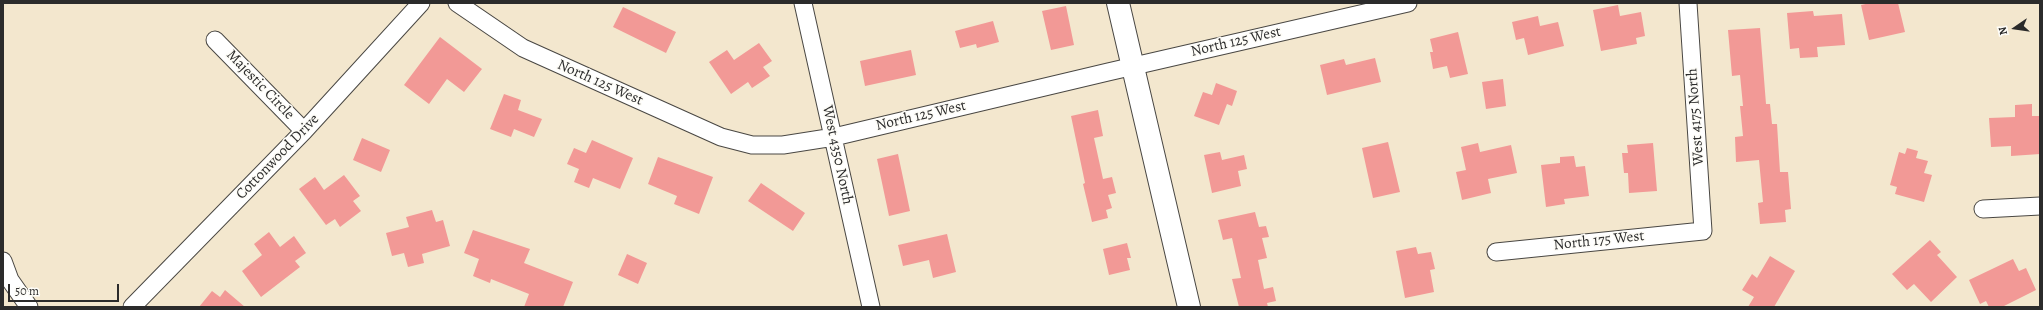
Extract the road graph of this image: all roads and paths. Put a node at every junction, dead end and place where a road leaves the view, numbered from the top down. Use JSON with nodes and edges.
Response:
{"nodes":[{"id":1,"x":421,"y":3,"type":"edge"},
{"id":2,"x":457,"y":3,"type":"edge"},
{"id":3,"x":803,"y":3,"type":"edge"},
{"id":4,"x":1118,"y":3,"type":"edge"},
{"id":5,"x":1688,"y":3,"type":"edge"},
{"id":6,"x":1402,"y":4,"type":"edge"},
{"id":7,"x":215,"y":40,"type":"dead end"},
{"id":8,"x":1132,"y":66,"type":"junction"},
{"id":9,"x":304,"y":131,"type":"junction"},
{"id":10,"x":834,"y":137,"type":"junction"},
{"id":11,"x":2040,"y":206,"type":"edge"},
{"id":12,"x":1983,"y":208,"type":"dead end"},
{"id":13,"x":1703,"y":231,"type":"joint"},
{"id":14,"x":1496,"y":252,"type":"dead end"},
{"id":15,"x":3,"y":261,"type":"edge"},
{"id":16,"x":29,"y":307,"type":"edge"},
{"id":17,"x":132,"y":307,"type":"edge"},
{"id":18,"x":871,"y":307,"type":"edge"},
{"id":19,"x":1189,"y":307,"type":"edge"}],
"edges":[{"from":1,"to":9,"type":"street","name":"Cottonwood Drive"},
{"from":2,"to":10,"type":"street","name":"North 125 West"},
{"from":3,"to":10,"type":"street","name":"West 4350 North"},
{"from":4,"to":8,"type":"street"},
{"from":5,"to":13,"type":"street","name":"West 4175 North"},
{"from":6,"to":8,"type":"street","name":"North 125 West"},
{"from":7,"to":9,"type":"street","name":"Majestic Circle"},
{"from":8,"to":10,"type":"street","name":"North 125 West"},
{"from":8,"to":19,"type":"street"},
{"from":9,"to":17,"type":"street","name":"Cottonwood Drive"},
{"from":10,"to":18,"type":"street","name":"West 4350 North"},
{"from":11,"to":12,"type":"street"},
{"from":13,"to":14,"type":"street","name":"North 175 West"},
{"from":15,"to":16,"type":"street"}]}
